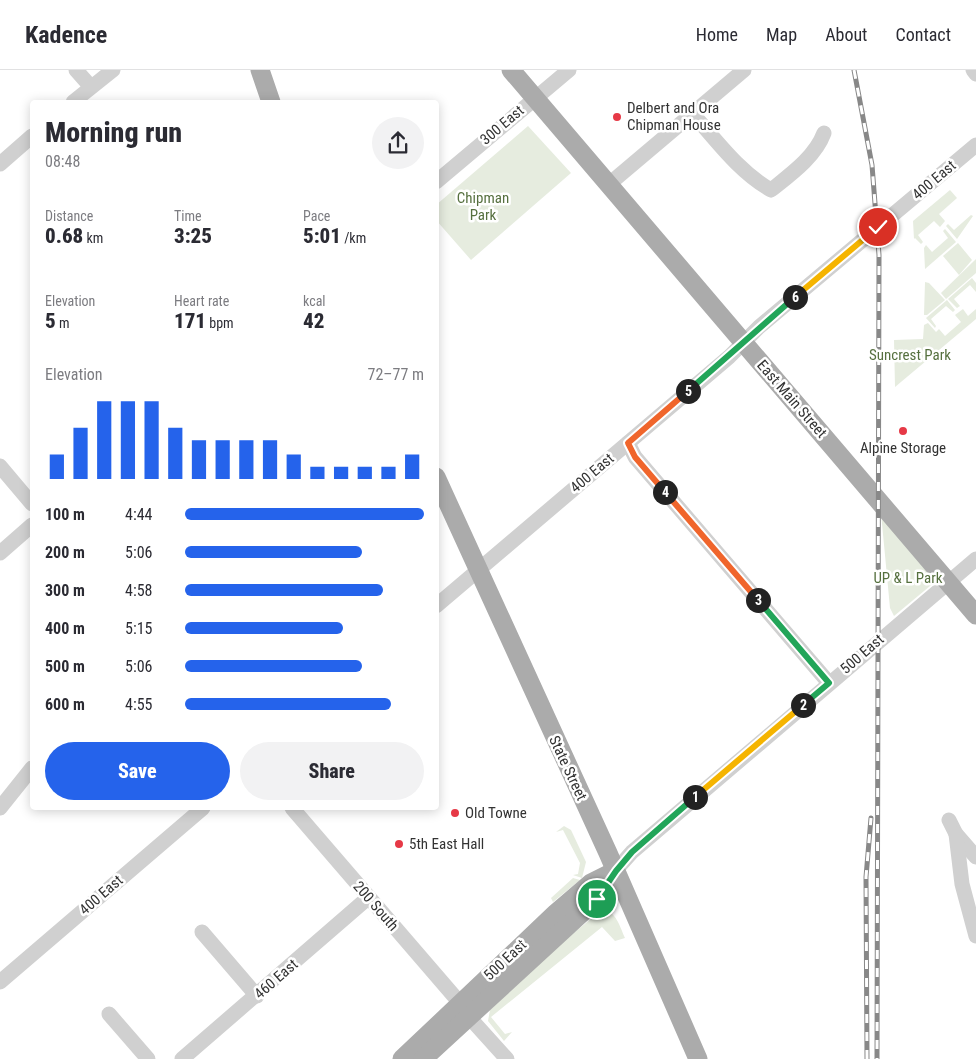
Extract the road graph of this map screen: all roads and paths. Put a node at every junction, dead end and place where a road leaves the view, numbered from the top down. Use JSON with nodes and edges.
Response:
{"nodes":[{"id":1,"x":76,"y":70,"type":"edge"},
{"id":2,"x":113,"y":70,"type":"edge"},
{"id":3,"x":260,"y":70,"type":"edge"},
{"id":4,"x":511,"y":70,"type":"edge"},
{"id":5,"x":569,"y":70,"type":"edge"},
{"id":6,"x":744,"y":70,"type":"edge"},
{"id":7,"x":973,"y":70,"type":"edge"},
{"id":8,"x":976,"y":74,"type":"edge"},
{"id":9,"x":91,"y":87,"type":"junction"},
{"id":10,"x":535,"y":98,"type":"junction"},
{"id":11,"x":75,"y":100,"type":"edge"},
{"id":12,"x":271,"y":100,"type":"edge"},
{"id":13,"x":692,"y":113,"type":"junction"},
{"id":14,"x":824,"y":133,"type":"dead end"},
{"id":15,"x":30,"y":138,"type":"edge"},
{"id":16,"x":976,"y":145,"type":"edge"},
{"id":17,"x":0,"y":164,"type":"edge"},
{"id":18,"x":439,"y":179,"type":"edge"},
{"id":19,"x":608,"y":185,"type":"junction"},
{"id":20,"x":744,"y":343,"type":"junction"},
{"id":21,"x":628,"y":443,"type":"junction"},
{"id":22,"x":0,"y":466,"type":"edge"},
{"id":23,"x":439,"y":484,"type":"edge"},
{"id":24,"x":30,"y":502,"type":"edge"},
{"id":25,"x":30,"y":527,"type":"edge"},
{"id":26,"x":0,"y":553,"type":"edge"},
{"id":27,"x":976,"y":559,"type":"edge"},
{"id":28,"x":478,"y":570,"type":"junction"},
{"id":29,"x":948,"y":584,"type":"junction"},
{"id":30,"x":439,"y":603,"type":"edge"},
{"id":31,"x":976,"y":615,"type":"edge"},
{"id":32,"x":829,"y":683,"type":"junction"},
{"id":33,"x":30,"y":770,"type":"edge"},
{"id":34,"x":0,"y":808,"type":"edge"},
{"id":35,"x":201,"y":810,"type":"edge"},
{"id":36,"x":294,"y":810,"type":"edge"},
{"id":37,"x":949,"y":820,"type":"dead end"},
{"id":38,"x":956,"y":834,"type":"junction"},
{"id":39,"x":976,"y":857,"type":"edge"},
{"id":40,"x":616,"y":871,"type":"junction"},
{"id":41,"x":369,"y":898,"type":"junction"},
{"id":42,"x":202,"y":932,"type":"dead end"},
{"id":43,"x":976,"y":936,"type":"edge"},
{"id":44,"x":0,"y":982,"type":"edge"},
{"id":45,"x":257,"y":996,"type":"junction"},
{"id":46,"x":465,"y":1010,"type":"junction"},
{"id":47,"x":109,"y":1014,"type":"dead end"},
{"id":48,"x":148,"y":1059,"type":"edge"},
{"id":49,"x":182,"y":1059,"type":"edge"},
{"id":50,"x":402,"y":1059,"type":"edge"},
{"id":51,"x":423,"y":1059,"type":"edge"},
{"id":52,"x":507,"y":1059,"type":"edge"},
{"id":53,"x":698,"y":1059,"type":"edge"}],
"edges":[{"from":1,"to":9,"type":"street"},
{"from":2,"to":9,"type":"street"},
{"from":3,"to":12,"type":"main road"},
{"from":4,"to":10,"type":"main road","name":"East Main Street"},
{"from":5,"to":10,"type":"street","name":"300 East"},
{"from":6,"to":13,"type":"street"},
{"from":7,"to":8,"type":"street"},
{"from":9,"to":11,"type":"street"},
{"from":10,"to":18,"type":"street","name":"300 East"},
{"from":10,"to":19,"type":"main road","name":"East Main Street"},
{"from":13,"to":14,"type":"street"},
{"from":13,"to":19,"type":"street"},
{"from":15,"to":17,"type":"street"},
{"from":16,"to":20,"type":"street","name":"400 East"},
{"from":19,"to":20,"type":"main road","name":"East Main Street"},
{"from":20,"to":21,"type":"street","name":"400 East"},
{"from":20,"to":29,"type":"main road","name":"East Main Street"},
{"from":21,"to":28,"type":"street","name":"400 East"},
{"from":21,"to":32,"type":"street"},
{"from":22,"to":24,"type":"street"},
{"from":23,"to":28,"type":"main road","name":"State Street"},
{"from":25,"to":26,"type":"street"},
{"from":27,"to":29,"type":"street","name":"500 East"},
{"from":28,"to":30,"type":"street","name":"400 East"},
{"from":28,"to":40,"type":"main road","name":"State Street"},
{"from":29,"to":31,"type":"main road","name":"East Main Street"},
{"from":29,"to":32,"type":"street","name":"500 East"},
{"from":32,"to":40,"type":"street","name":"500 East"},
{"from":33,"to":34,"type":"street"},
{"from":35,"to":44,"type":"street","name":"400 East"},
{"from":36,"to":41,"type":"street","name":"200 South"},
{"from":37,"to":38,"type":"street"},
{"from":38,"to":39,"type":"street"},
{"from":38,"to":43,"type":"street"},
{"from":40,"to":46,"type":"main road","name":"500 East"},
{"from":40,"to":53,"type":"main road","name":"State Street"},
{"from":41,"to":45,"type":"street","name":"460 East"},
{"from":41,"to":46,"type":"street","name":"200 South"},
{"from":42,"to":45,"type":"street"},
{"from":45,"to":49,"type":"street","name":"460 East"},
{"from":46,"to":50,"type":"main road","name":"500 East"},
{"from":46,"to":51,"type":"main road","name":"500 East"},
{"from":46,"to":52,"type":"street","name":"200 South"},
{"from":47,"to":48,"type":"street"}]}
